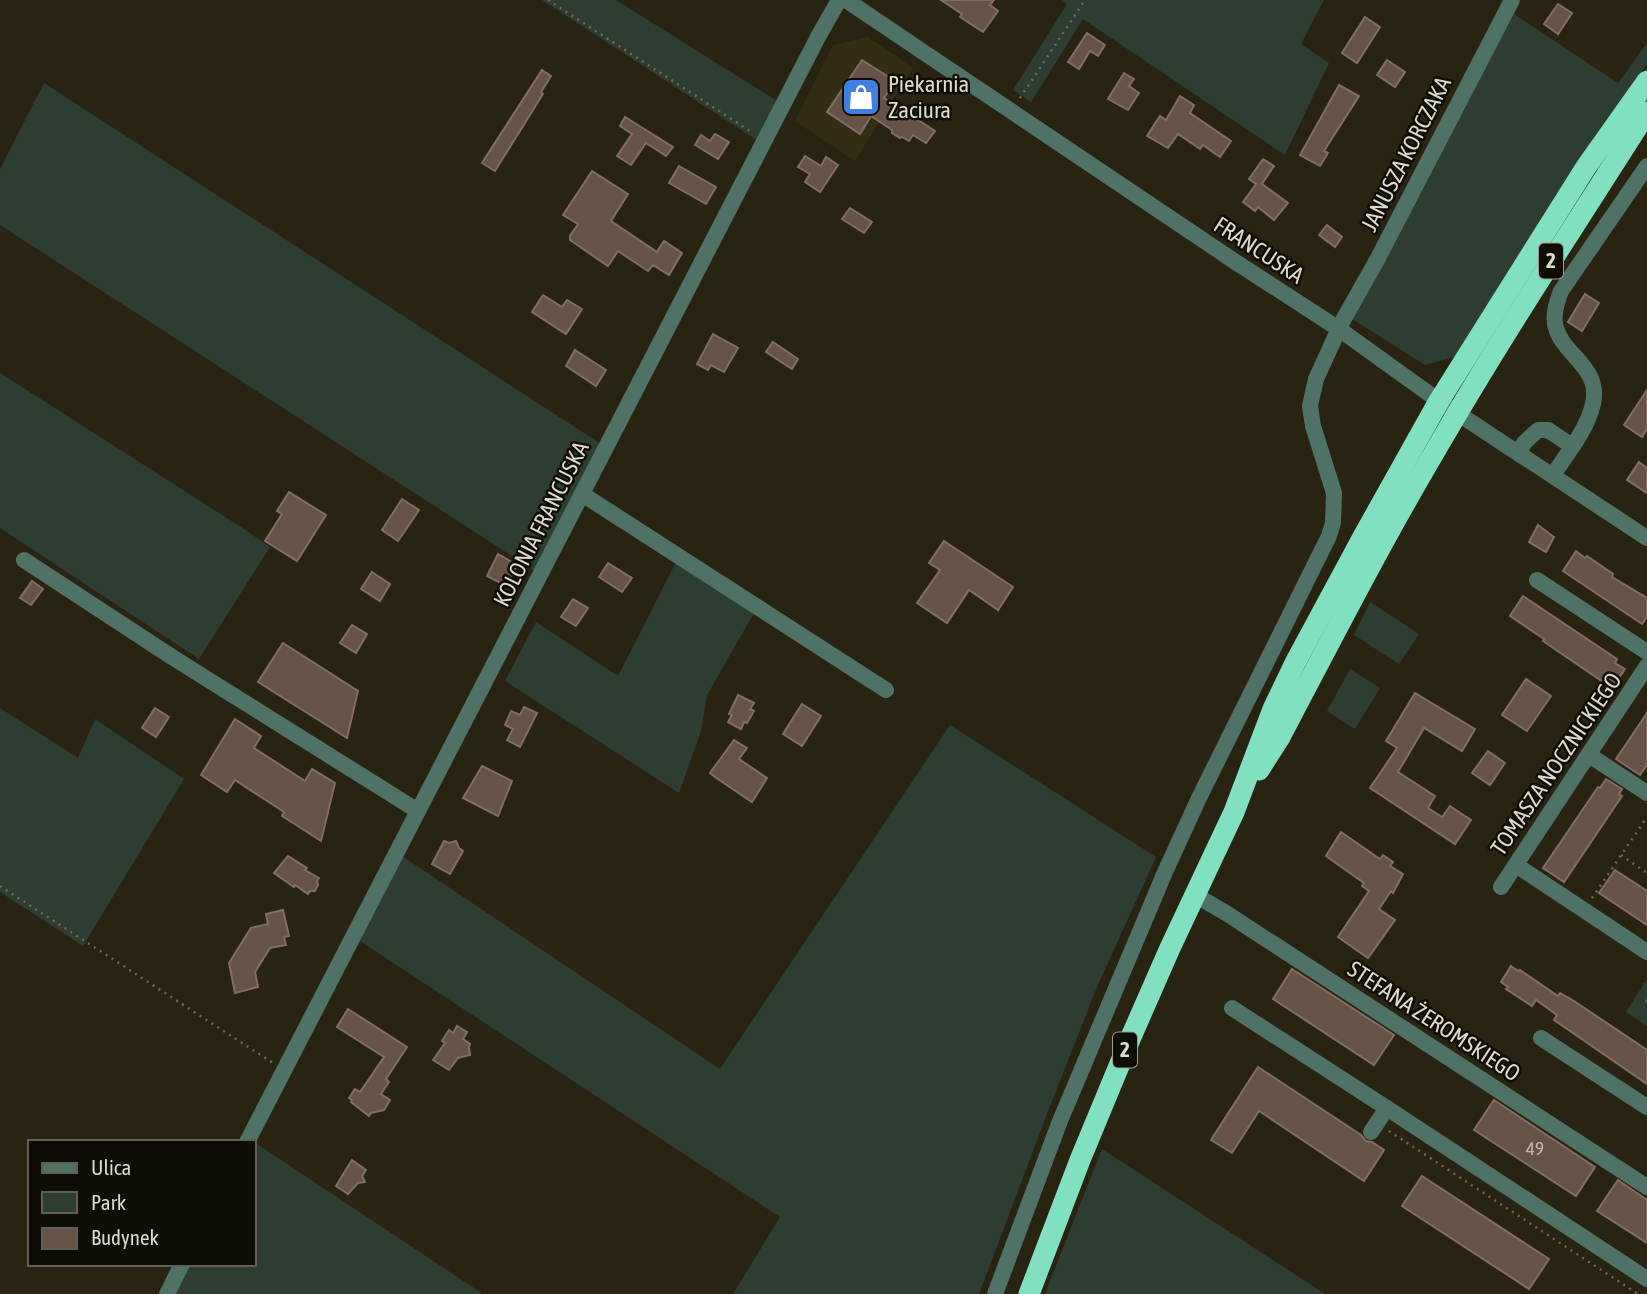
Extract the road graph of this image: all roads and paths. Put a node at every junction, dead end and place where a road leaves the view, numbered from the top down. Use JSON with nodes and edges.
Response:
{"nodes":[{"id":1,"x":548,"y":0,"type":"edge"},
{"id":2,"x":839,"y":0,"type":"edge"},
{"id":3,"x":846,"y":0,"type":"edge"},
{"id":4,"x":1084,"y":0,"type":"edge"},
{"id":5,"x":1512,"y":0,"type":"edge"},
{"id":6,"x":1647,"y":81,"type":"edge"},
{"id":7,"x":1010,"y":112,"type":"junction"},
{"id":8,"x":1647,"y":112,"type":"edge"},
{"id":9,"x":765,"y":141,"type":"junction"},
{"id":10,"x":1647,"y":166,"type":"edge"},
{"id":11,"x":1339,"y":329,"type":"junction"},
{"id":12,"x":1448,"y":406,"type":"junction"},
{"id":13,"x":1572,"y":446,"type":"junction"},
{"id":14,"x":1519,"y":454,"type":"junction"},
{"id":15,"x":1553,"y":475,"type":"junction"},
{"id":16,"x":582,"y":494,"type":"junction"},
{"id":17,"x":1647,"y":538,"type":"edge"},
{"id":18,"x":24,"y":560,"type":"dead end"},
{"id":19,"x":1537,"y":580,"type":"dead end"},
{"id":20,"x":1647,"y":652,"type":"edge"},
{"id":21,"x":1645,"y":674,"type":"edge"},
{"id":22,"x":886,"y":690,"type":"dead end"},
{"id":23,"x":1589,"y":755,"type":"junction"},
{"id":24,"x":1647,"y":793,"type":"edge"},
{"id":25,"x":418,"y":811,"type":"junction"},
{"id":26,"x":1647,"y":817,"type":"edge"},
{"id":27,"x":1621,"y":855,"type":"junction"},
{"id":28,"x":1516,"y":864,"type":"junction"},
{"id":29,"x":1647,"y":873,"type":"edge"},
{"id":30,"x":0,"y":886,"type":"edge"},
{"id":31,"x":1501,"y":887,"type":"dead end"},
{"id":32,"x":1195,"y":895,"type":"junction"},
{"id":33,"x":1584,"y":910,"type":"junction"},
{"id":34,"x":1647,"y":951,"type":"edge"},
{"id":35,"x":1232,"y":1008,"type":"dead end"},
{"id":36,"x":1541,"y":1038,"type":"dead end"},
{"id":37,"x":285,"y":1070,"type":"junction"},
{"id":38,"x":1647,"y":1107,"type":"edge"},
{"id":39,"x":1387,"y":1108,"type":"junction"},
{"id":40,"x":1374,"y":1128,"type":"joint"},
{"id":41,"x":248,"y":1140,"type":"edge"},
{"id":42,"x":1647,"y":1186,"type":"edge"},
{"id":43,"x":181,"y":1266,"type":"edge"},
{"id":44,"x":1647,"y":1279,"type":"edge"},
{"id":45,"x":167,"y":1294,"type":"edge"},
{"id":46,"x":995,"y":1294,"type":"edge"},
{"id":47,"x":1029,"y":1294,"type":"edge"},
{"id":48,"x":1638,"y":1294,"type":"edge"}],
"edges":[{"from":1,"to":9,"type":"path"},
{"from":2,"to":9,"type":"street","name":"KOLONIA FRANCUSKA"},
{"from":3,"to":7,"type":"street","name":"FRANCUSKA"},
{"from":4,"to":7,"type":"path"},
{"from":5,"to":11,"type":"street","name":"JANUSZA KORCZAKA"},
{"from":6,"to":12,"type":"highway","number":"2"},
{"from":7,"to":11,"type":"street","name":"FRANCUSKA"},
{"from":8,"to":12,"type":"highway","number":"2"},
{"from":9,"to":16,"type":"street","name":"KOLONIA FRANCUSKA"},
{"from":10,"to":13,"type":"street"},
{"from":11,"to":12,"type":"street","name":"FRANCUSKA"},
{"from":11,"to":46,"type":"street","name":"JANUSZA KORCZAKA"},
{"from":12,"to":14,"type":"street","name":"FRANCUSKA"},
{"from":12,"to":32,"type":"highway","number":"2"},
{"from":13,"to":14,"type":"street"},
{"from":13,"to":15,"type":"street"},
{"from":14,"to":15,"type":"street","name":"FRANCUSKA"},
{"from":15,"to":17,"type":"street","name":"FRANCUSKA"},
{"from":16,"to":22,"type":"street"},
{"from":16,"to":25,"type":"street","name":"KOLONIA FRANCUSKA"},
{"from":18,"to":25,"type":"street"},
{"from":19,"to":20,"type":"street"},
{"from":21,"to":23,"type":"street","name":"TOMASZA NOCZNICKIEGO"},
{"from":23,"to":24,"type":"street"},
{"from":23,"to":28,"type":"street","name":"TOMASZA NOCZNICKIEGO"},
{"from":25,"to":37,"type":"street","name":"KOLONIA FRANCUSKA"},
{"from":26,"to":27,"type":"path"},
{"from":27,"to":29,"type":"path"},
{"from":27,"to":33,"type":"path"},
{"from":28,"to":31,"type":"street","name":"TOMASZA NOCZNICKIEGO"},
{"from":28,"to":33,"type":"street"},
{"from":30,"to":37,"type":"path"},
{"from":32,"to":42,"type":"street","name":"STEFANA ŻEROMSKIEGO"},
{"from":32,"to":47,"type":"highway","number":"2"},
{"from":33,"to":34,"type":"street"},
{"from":35,"to":39,"type":"street"},
{"from":36,"to":38,"type":"street"},
{"from":37,"to":41,"type":"street","name":"KOLONIA FRANCUSKA"},
{"from":39,"to":40,"type":"street"},
{"from":39,"to":44,"type":"street"},
{"from":40,"to":48,"type":"path"},
{"from":43,"to":45,"type":"street"}]}
